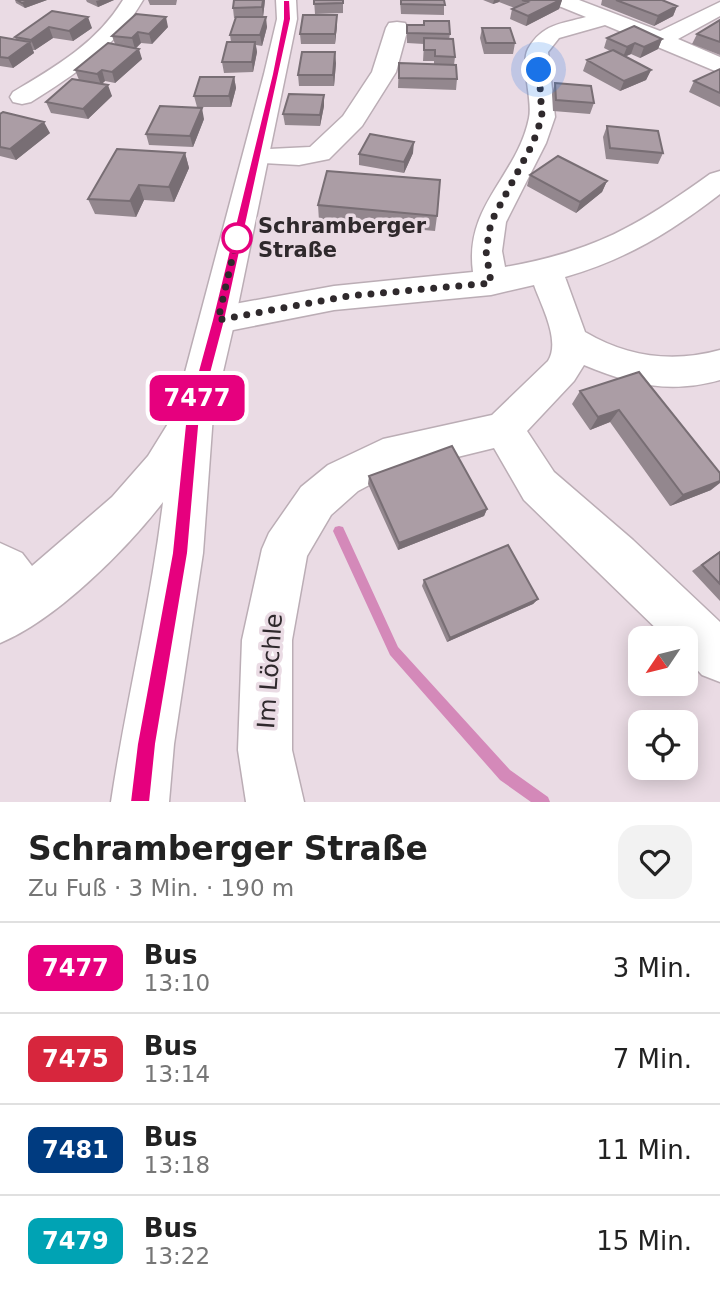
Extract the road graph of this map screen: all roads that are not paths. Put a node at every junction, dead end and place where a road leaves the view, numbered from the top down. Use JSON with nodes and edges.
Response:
{"nodes":[{"id":1,"x":133,"y":0,"type":"edge"},
{"id":2,"x":286,"y":0,"type":"edge"},
{"id":3,"x":561,"y":0,"type":"edge"},
{"id":4,"x":720,"y":8,"type":"edge"},
{"id":5,"x":606,"y":18,"type":"junction"},
{"id":6,"x":397,"y":28,"type":"dead end"},
{"id":7,"x":661,"y":39,"type":"junction"},
{"id":8,"x":720,"y":66,"type":"edge"},
{"id":9,"x":22,"y":97,"type":"dead end"},
{"id":10,"x":257,"y":156,"type":"junction"},
{"id":11,"x":720,"y":180,"type":"edge"},
{"id":12,"x":546,"y":271,"type":"junction"},
{"id":13,"x":491,"y":283,"type":"junction"},
{"id":14,"x":218,"y":320,"type":"junction"},
{"id":15,"x":570,"y":341,"type":"junction"},
{"id":16,"x":720,"y":365,"type":"edge"},
{"id":17,"x":193,"y":415,"type":"junction"},
{"id":18,"x":503,"y":429,"type":"junction"},
{"id":19,"x":9,"y":595,"type":"edge"},
{"id":20,"x":720,"y":657,"type":"edge"},
{"id":21,"x":140,"y":802,"type":"edge"},
{"id":22,"x":275,"y":802,"type":"edge"}],
"edges":[{"from":1,"to":9,"type":"street"},
{"from":2,"to":10,"type":"street"},
{"from":3,"to":5,"type":"street"},
{"from":4,"to":7,"type":"street"},
{"from":5,"to":7,"type":"street"},
{"from":5,"to":13,"type":"street"},
{"from":6,"to":10,"type":"street"},
{"from":7,"to":8,"type":"street"},
{"from":10,"to":14,"type":"street"},
{"from":11,"to":12,"type":"street"},
{"from":12,"to":13,"type":"street"},
{"from":12,"to":15,"type":"street"},
{"from":13,"to":14,"type":"street"},
{"from":14,"to":17,"type":"street"},
{"from":15,"to":16,"type":"street"},
{"from":15,"to":18,"type":"street"},
{"from":17,"to":19,"type":"street"},
{"from":17,"to":21,"type":"street"},
{"from":18,"to":20,"type":"street"},
{"from":18,"to":22,"type":"street","name":"Im Löchle"}]}
